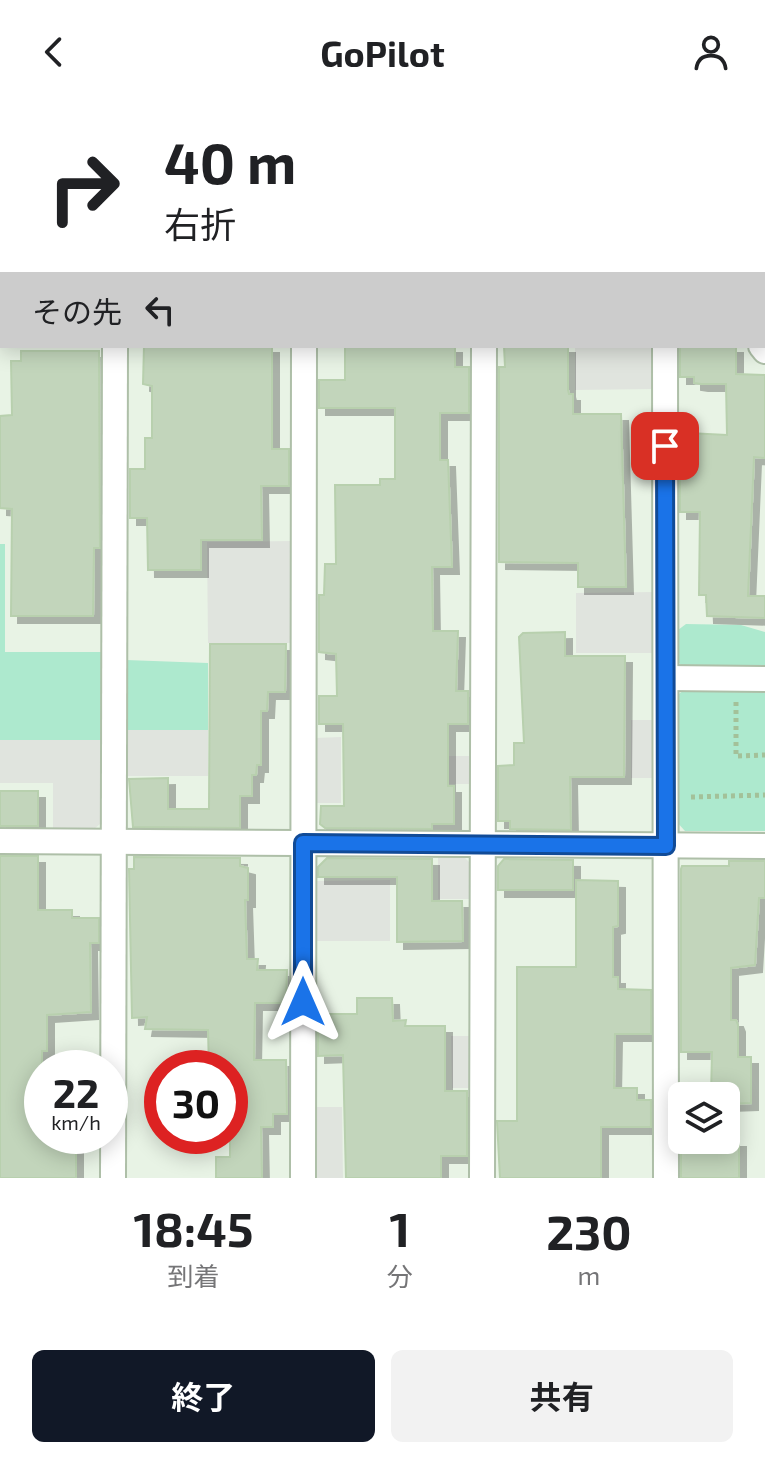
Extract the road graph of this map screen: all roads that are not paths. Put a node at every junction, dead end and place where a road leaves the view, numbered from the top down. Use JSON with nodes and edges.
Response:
{"nodes":[{"id":1,"x":115,"y":348,"type":"edge"},
{"id":2,"x":304,"y":348,"type":"edge"},
{"id":3,"x":484,"y":348,"type":"edge"},
{"id":4,"x":665,"y":348,"type":"edge"},
{"id":5,"x":666,"y":678,"type":"junction"},
{"id":6,"x":765,"y":679,"type":"edge"},
{"id":7,"x":0,"y":841,"type":"edge"},
{"id":8,"x":114,"y":842,"type":"junction"},
{"id":9,"x":303,"y":843,"type":"junction"},
{"id":10,"x":483,"y":845,"type":"junction"},
{"id":11,"x":666,"y":846,"type":"junction"},
{"id":12,"x":765,"y":846,"type":"edge"},
{"id":13,"x":113,"y":1178,"type":"edge"},
{"id":14,"x":303,"y":1178,"type":"edge"},
{"id":15,"x":482,"y":1178,"type":"edge"},
{"id":16,"x":666,"y":1178,"type":"edge"}],
"edges":[{"from":1,"to":8,"type":"street"},
{"from":2,"to":9,"type":"street"},
{"from":3,"to":10,"type":"street"},
{"from":4,"to":5,"type":"street"},
{"from":5,"to":6,"type":"street"},
{"from":5,"to":11,"type":"street"},
{"from":7,"to":8,"type":"street"},
{"from":8,"to":9,"type":"street"},
{"from":8,"to":13,"type":"street"},
{"from":9,"to":10,"type":"street"},
{"from":9,"to":14,"type":"street"},
{"from":10,"to":11,"type":"street"},
{"from":10,"to":15,"type":"street"},
{"from":11,"to":12,"type":"street"},
{"from":11,"to":16,"type":"street"}]}
